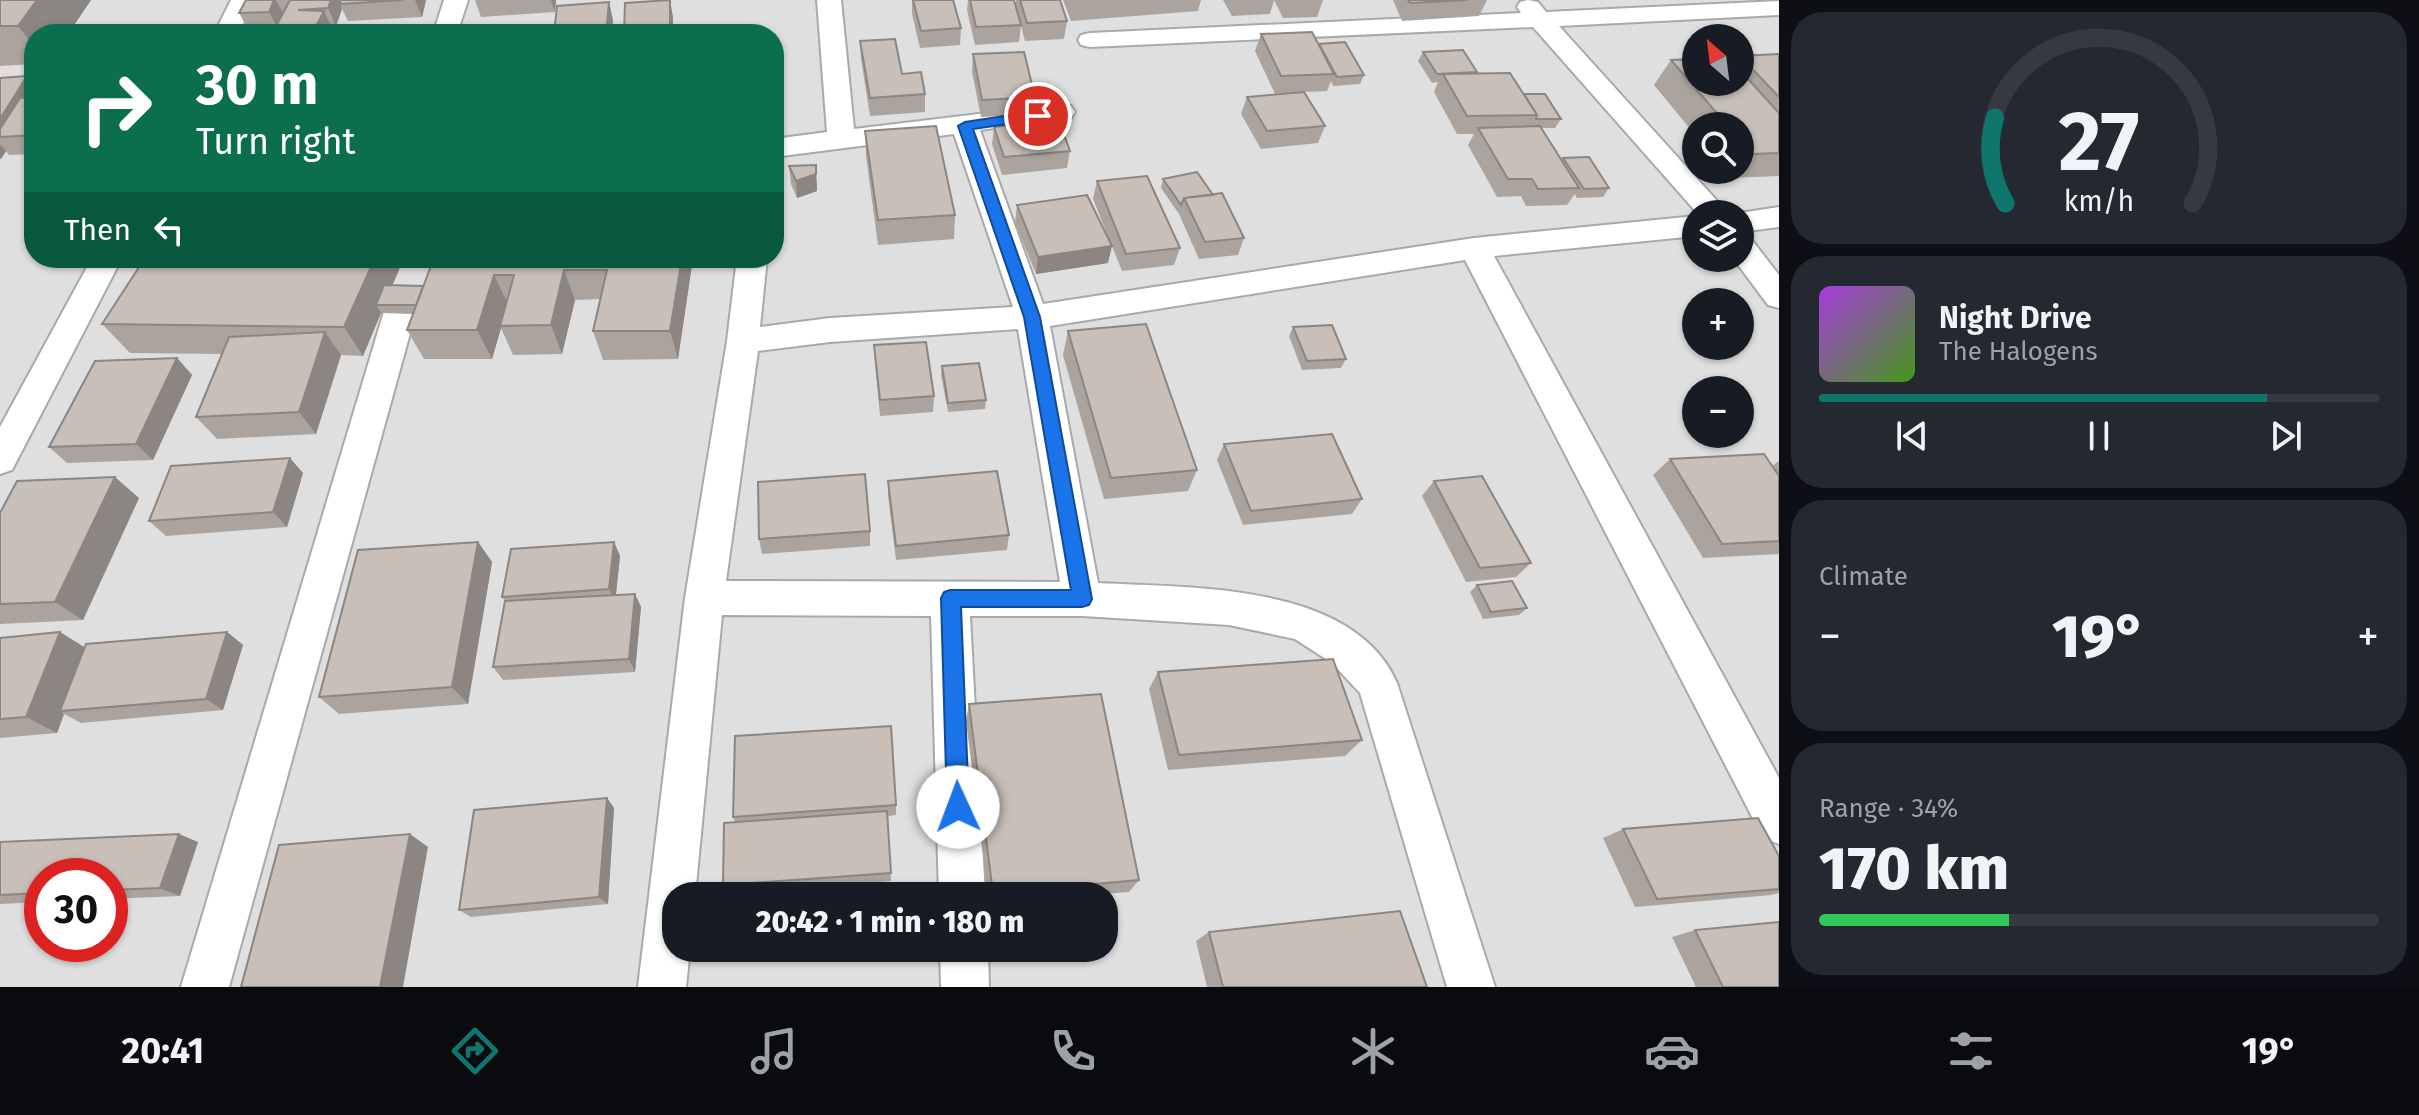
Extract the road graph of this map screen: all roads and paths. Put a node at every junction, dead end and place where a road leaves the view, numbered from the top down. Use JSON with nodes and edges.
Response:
{"nodes":[{"id":1,"x":243,"y":0,"type":"edge"},
{"id":2,"x":456,"y":0,"type":"edge"},
{"id":3,"x":829,"y":0,"type":"edge"},
{"id":4,"x":1724,"y":5,"type":"edge"},
{"id":5,"x":1779,"y":8,"type":"edge"},
{"id":6,"x":1531,"y":9,"type":"edge"},
{"id":7,"x":231,"y":24,"type":"edge"},
{"id":8,"x":448,"y":24,"type":"edge"},
{"id":9,"x":1090,"y":40,"type":"dead end"},
{"id":10,"x":1062,"y":112,"type":"dead end"},
{"id":11,"x":965,"y":126,"type":"junction"},
{"id":12,"x":841,"y":139,"type":"junction"},
{"id":13,"x":784,"y":147,"type":"edge"},
{"id":14,"x":1702,"y":200,"type":"edge"},
{"id":15,"x":1779,"y":217,"type":"edge"},
{"id":16,"x":1754,"y":220,"type":"edge"},
{"id":17,"x":1682,"y":227,"type":"edge"},
{"id":18,"x":1474,"y":248,"type":"junction"},
{"id":19,"x":1754,"y":264,"type":"edge"},
{"id":20,"x":102,"y":268,"type":"edge"},
{"id":21,"x":751,"y":268,"type":"edge"},
{"id":22,"x":1779,"y":297,"type":"edge"},
{"id":23,"x":401,"y":308,"type":"edge"},
{"id":24,"x":1032,"y":317,"type":"junction"},
{"id":25,"x":743,"y":341,"type":"junction"},
{"id":26,"x":0,"y":460,"type":"edge"},
{"id":27,"x":704,"y":598,"type":"junction"},
{"id":28,"x":950,"y":598,"type":"junction"},
{"id":29,"x":1082,"y":599,"type":"junction"},
{"id":30,"x":1779,"y":822,"type":"edge"},
{"id":31,"x":961,"y":882,"type":"edge"},
{"id":32,"x":964,"y":962,"type":"edge"},
{"id":33,"x":205,"y":987,"type":"edge"},
{"id":34,"x":662,"y":987,"type":"edge"},
{"id":35,"x":965,"y":987,"type":"edge"},
{"id":36,"x":1471,"y":987,"type":"edge"}],
"edges":[{"from":1,"to":7,"type":"street"},
{"from":2,"to":8,"type":"street"},
{"from":3,"to":12,"type":"street"},
{"from":4,"to":5,"type":"street"},
{"from":4,"to":6,"type":"street"},
{"from":6,"to":9,"type":"street"},
{"from":6,"to":14,"type":"street"},
{"from":10,"to":11,"type":"street"},
{"from":11,"to":12,"type":"street"},
{"from":11,"to":24,"type":"street"},
{"from":12,"to":13,"type":"street"},
{"from":15,"to":16,"type":"street"},
{"from":17,"to":18,"type":"street"},
{"from":18,"to":24,"type":"street"},
{"from":18,"to":30,"type":"street"},
{"from":19,"to":22,"type":"street"},
{"from":20,"to":26,"type":"street"},
{"from":21,"to":25,"type":"street"},
{"from":23,"to":33,"type":"street"},
{"from":24,"to":25,"type":"street"},
{"from":24,"to":29,"type":"street"},
{"from":25,"to":27,"type":"street"},
{"from":27,"to":28,"type":"street"},
{"from":27,"to":34,"type":"street"},
{"from":28,"to":29,"type":"street"},
{"from":28,"to":31,"type":"street"},
{"from":29,"to":36,"type":"street"},
{"from":32,"to":35,"type":"street"}]}
